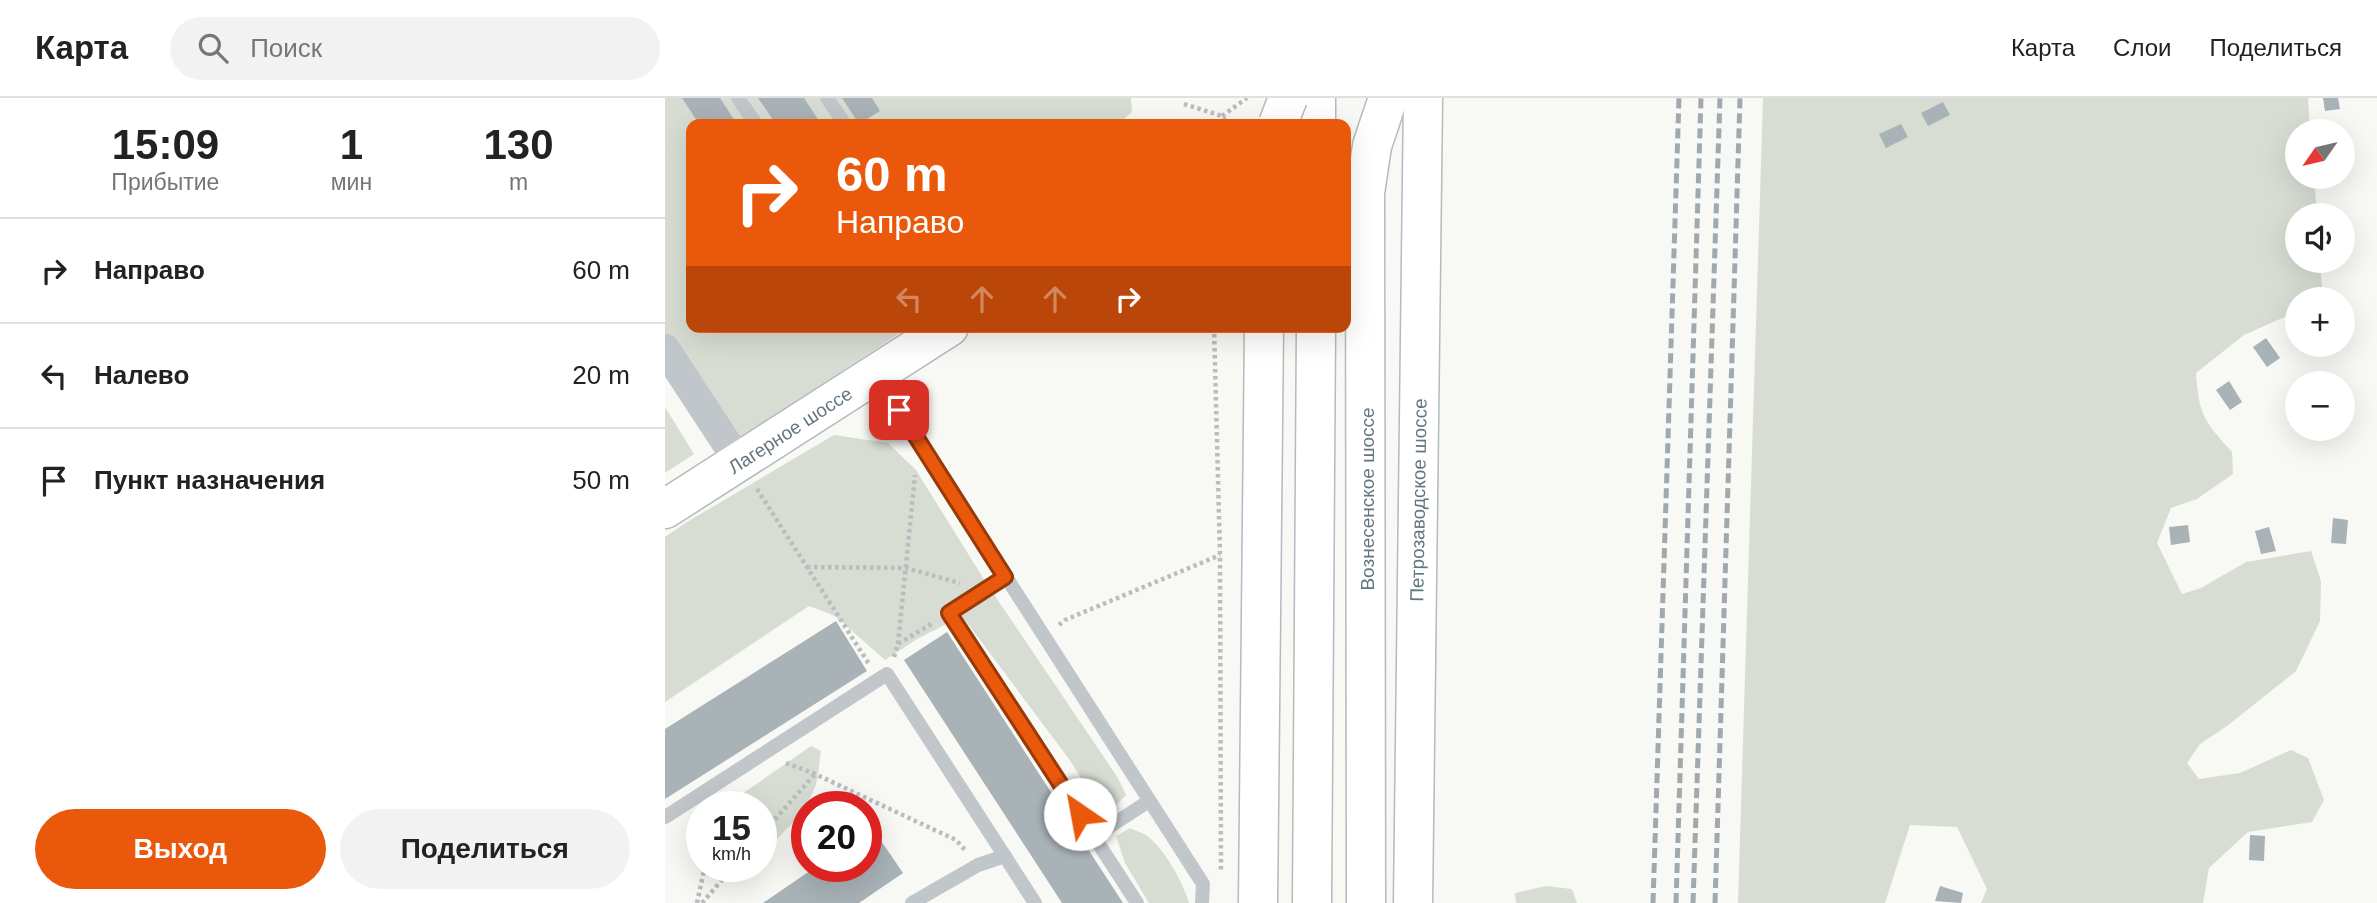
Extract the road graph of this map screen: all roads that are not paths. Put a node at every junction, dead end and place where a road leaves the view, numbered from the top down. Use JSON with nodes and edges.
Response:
{"nodes":[{"id":1,"x":738,"y":98,"type":"edge"},
{"id":2,"x":827,"y":98,"type":"edge"},
{"id":3,"x":1288,"y":98,"type":"edge"},
{"id":4,"x":1301,"y":98,"type":"edge"},
{"id":5,"x":1316,"y":98,"type":"edge"},
{"id":6,"x":1388,"y":98,"type":"edge"},
{"id":7,"x":1423,"y":98,"type":"edge"},
{"id":8,"x":753,"y":119,"type":"edge"},
{"id":9,"x":842,"y":119,"type":"edge"},
{"id":10,"x":1272,"y":119,"type":"edge"},
{"id":11,"x":1280,"y":119,"type":"edge"},
{"id":12,"x":1316,"y":119,"type":"edge"},
{"id":13,"x":940,"y":333,"type":"edge"},
{"id":14,"x":1264,"y":333,"type":"edge"},
{"id":15,"x":1315,"y":333,"type":"edge"},
{"id":16,"x":665,"y":349,"type":"edge"},
{"id":17,"x":876,"y":374,"type":"junction"},
{"id":18,"x":739,"y":462,"type":"junction"},
{"id":19,"x":665,"y":509,"type":"edge"},
{"id":20,"x":1005,"y":577,"type":"junction"},
{"id":21,"x":1149,"y":801,"type":"junction"},
{"id":22,"x":665,"y":817,"type":"edge"},
{"id":23,"x":1095,"y":836,"type":"junction"},
{"id":24,"x":1005,"y":856,"type":"junction"},
{"id":25,"x":912,"y":903,"type":"edge"},
{"id":26,"x":1035,"y":903,"type":"edge"},
{"id":27,"x":1137,"y":903,"type":"edge"},
{"id":28,"x":1202,"y":903,"type":"edge"},
{"id":29,"x":1258,"y":903,"type":"edge"},
{"id":30,"x":1312,"y":903,"type":"edge"},
{"id":31,"x":1366,"y":903,"type":"edge"},
{"id":32,"x":1413,"y":903,"type":"edge"}],
"edges":[{"from":1,"to":8,"type":"lane"},
{"from":2,"to":9,"type":"lane"},
{"from":3,"to":11,"type":"main road","bridge":true},
{"from":4,"to":10,"type":"main road"},
{"from":5,"to":12,"type":"main road"},
{"from":6,"to":31,"type":"main road","name":"Вознесенское шоссе"},
{"from":7,"to":32,"type":"main road","name":"Петрозаводское шоссе"},
{"from":13,"to":17,"type":"main road","name":"Лагерное шоссе"},
{"from":14,"to":29,"type":"main road"},
{"from":15,"to":30,"type":"main road"},
{"from":16,"to":18,"type":"street"},
{"from":17,"to":18,"type":"main road","name":"Лагерное шоссе"},
{"from":17,"to":20,"type":"lane"},
{"from":18,"to":19,"type":"main road","name":"Лагерное шоссе"},
{"from":20,"to":21,"type":"lane"},
{"from":20,"to":23,"type":"lane"},
{"from":21,"to":23,"type":"lane"},
{"from":21,"to":28,"type":"lane"},
{"from":22,"to":24,"type":"lane"},
{"from":23,"to":27,"type":"lane"},
{"from":24,"to":25,"type":"lane"},
{"from":24,"to":26,"type":"lane"}]}
